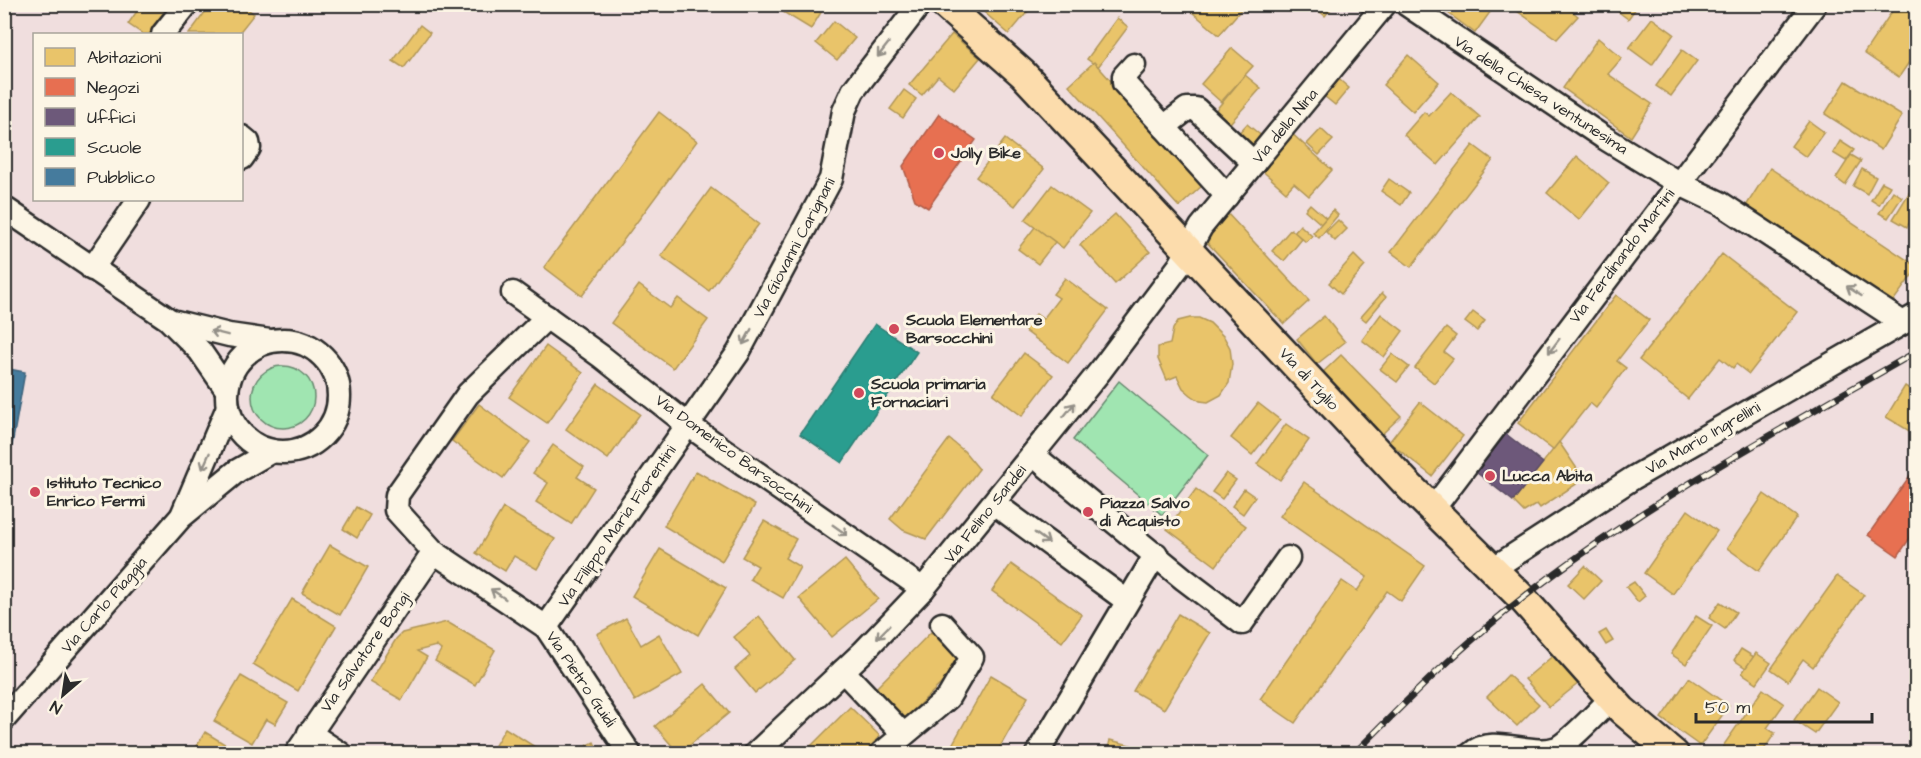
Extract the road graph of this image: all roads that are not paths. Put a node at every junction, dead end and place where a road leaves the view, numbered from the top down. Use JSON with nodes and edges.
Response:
{"nodes":[{"id":1,"x":187,"y":4,"type":"edge"},
{"id":2,"x":920,"y":4,"type":"edge"},
{"id":3,"x":944,"y":4,"type":"edge"},
{"id":4,"x":1385,"y":4,"type":"edge"},
{"id":5,"x":1406,"y":4,"type":"edge"},
{"id":6,"x":1815,"y":4,"type":"edge"},
{"id":7,"x":164,"y":33,"type":"edge"},
{"id":8,"x":1134,"y":65,"type":"dead end"},
{"id":9,"x":1164,"y":128,"type":"junction"},
{"id":10,"x":243,"y":138,"type":"edge"},
{"id":11,"x":243,"y":157,"type":"edge"},
{"id":12,"x":1254,"y":163,"type":"junction"},
{"id":13,"x":1678,"y":183,"type":"junction"},
{"id":14,"x":1227,"y":196,"type":"junction"},
{"id":15,"x":138,"y":201,"type":"edge"},
{"id":16,"x":4,"y":208,"type":"edge"},
{"id":17,"x":1189,"y":251,"type":"junction"},
{"id":18,"x":92,"y":268,"type":"junction"},
{"id":19,"x":513,"y":293,"type":"dead end"},
{"id":20,"x":547,"y":317,"type":"junction"},
{"id":21,"x":1910,"y":319,"type":"edge"},
{"id":22,"x":168,"y":320,"type":"junction"},
{"id":23,"x":270,"y":341,"type":"junction"},
{"id":24,"x":227,"y":399,"type":"junction"},
{"id":25,"x":688,"y":425,"type":"junction"},
{"id":26,"x":272,"y":451,"type":"junction"},
{"id":27,"x":1033,"y":455,"type":"junction"},
{"id":28,"x":994,"y":504,"type":"junction"},
{"id":29,"x":1433,"y":509,"type":"junction"},
{"id":30,"x":181,"y":517,"type":"junction"},
{"id":31,"x":434,"y":552,"type":"junction"},
{"id":32,"x":1156,"y":554,"type":"junction"},
{"id":33,"x":1288,"y":558,"type":"dead end"},
{"id":34,"x":1494,"y":568,"type":"junction"},
{"id":35,"x":923,"y":590,"type":"junction"},
{"id":36,"x":1127,"y":601,"type":"junction"},
{"id":37,"x":942,"y":624,"type":"dead end"},
{"id":38,"x":546,"y":627,"type":"junction"},
{"id":39,"x":843,"y":671,"type":"junction"},
{"id":40,"x":1612,"y":699,"type":"junction"},
{"id":41,"x":4,"y":719,"type":"edge"},
{"id":42,"x":309,"y":733,"type":"junction"},
{"id":43,"x":903,"y":734,"type":"junction"},
{"id":44,"x":296,"y":753,"type":"edge"},
{"id":45,"x":341,"y":753,"type":"edge"},
{"id":46,"x":630,"y":753,"type":"edge"},
{"id":47,"x":755,"y":753,"type":"edge"},
{"id":48,"x":881,"y":753,"type":"edge"},
{"id":49,"x":1037,"y":753,"type":"edge"},
{"id":50,"x":1471,"y":753,"type":"edge"},
{"id":51,"x":1674,"y":753,"type":"edge"}],
"edges":[{"from":1,"to":7,"type":"street"},
{"from":2,"to":25,"type":"street","name":"Via Giovanni Carignani","one_way":true},
{"from":3,"to":17,"type":"main road","name":"Via di Tiglio"},
{"from":4,"to":12,"type":"street","name":"Via della Nina"},
{"from":5,"to":13,"type":"street","name":"Via della Chiesa ventunesima"},
{"from":6,"to":13,"type":"street","name":"Via Ferdinando Martini"},
{"from":8,"to":9,"type":"street"},
{"from":9,"to":12,"type":"street"},
{"from":9,"to":14,"type":"street"},
{"from":10,"to":11,"type":"street"},
{"from":12,"to":14,"type":"street","name":"Via della Nina"},
{"from":21,"to":13,"type":"street","name":"Via della Chiesa ventunesima","one_way":true},
{"from":13,"to":29,"type":"street","name":"Via Ferdinando Martini","one_way":true},
{"from":14,"to":17,"type":"street","name":"Via della Nina"},
{"from":15,"to":18,"type":"street"},
{"from":16,"to":18,"type":"street"},
{"from":27,"to":17,"type":"street","name":"Via Felino Sandei","one_way":true},
{"from":17,"to":29,"type":"main road","name":"Via di Tiglio"},
{"from":18,"to":22,"type":"street"},
{"from":19,"to":20,"type":"street","name":"Via Domenico Barsocchini"},
{"from":20,"to":25,"type":"street","name":"Via Domenico Barsocchini"},
{"from":20,"to":31,"type":"street"},
{"from":21,"to":34,"type":"street","name":"Via Mario Ingrellini"},
{"from":23,"to":22,"type":"street","one_way":true},
{"from":22,"to":24,"type":"street"},
{"from":23,"to":24,"type":"street"},
{"from":23,"to":26,"type":"street"},
{"from":24,"to":26,"type":"street"},
{"from":24,"to":30,"type":"street","name":"Via Carlo Piaggia","one_way":true},
{"from":25,"to":35,"type":"street","name":"Via Domenico Barsocchini","one_way":true},
{"from":25,"to":38,"type":"street","name":"Via Filippo Maria Fiorentini"},
{"from":26,"to":30,"type":"street","name":"Via Carlo Piaggia"},
{"from":27,"to":28,"type":"street","name":"Via Felino Sandei"},
{"from":27,"to":32,"type":"street"},
{"from":28,"to":35,"type":"street","name":"Via Felino Sandei"},
{"from":28,"to":36,"type":"street","one_way":true},
{"from":29,"to":34,"type":"main road","name":"Via di Tiglio"},
{"from":30,"to":41,"type":"street","name":"Via Carlo Piaggia"},
{"from":38,"to":31,"type":"street","name":"Via Pietro Guidi","one_way":true},
{"from":31,"to":42,"type":"street","name":"Via Salvatore Bongi"},
{"from":32,"to":33,"type":"street"},
{"from":32,"to":36,"type":"street"},
{"from":34,"to":40,"type":"main road","name":"Via di Tiglio"},
{"from":35,"to":39,"type":"street","name":"Via Felino Sandei","one_way":true},
{"from":36,"to":49,"type":"street"},
{"from":37,"to":43,"type":"street"},
{"from":38,"to":46,"type":"street","name":"Via Pietro Guidi"},
{"from":39,"to":43,"type":"street"},
{"from":39,"to":47,"type":"street","name":"Via Felino Sandei"},
{"from":40,"to":50,"type":"street"},
{"from":40,"to":51,"type":"main road","name":"Via di Tiglio"},
{"from":42,"to":44,"type":"street","name":"Via Salvatore Bongi"},
{"from":42,"to":45,"type":"street"},
{"from":43,"to":48,"type":"street"}]}
